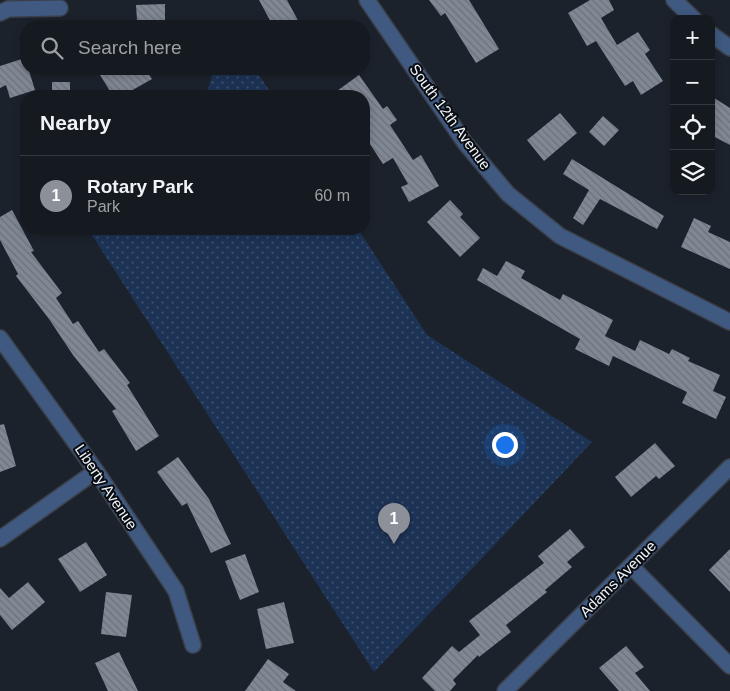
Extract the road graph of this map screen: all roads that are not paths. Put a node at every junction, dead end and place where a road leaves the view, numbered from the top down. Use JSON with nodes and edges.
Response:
{"nodes":[{"id":1,"x":367,"y":0,"type":"edge"},
{"id":2,"x":674,"y":0,"type":"edge"},
{"id":3,"x":60,"y":8,"type":"dead end"},
{"id":4,"x":0,"y":13,"type":"edge"},
{"id":5,"x":690,"y":15,"type":"edge"},
{"id":6,"x":715,"y":37,"type":"edge"},
{"id":7,"x":730,"y":48,"type":"edge"},
{"id":8,"x":730,"y":322,"type":"edge"},
{"id":9,"x":0,"y":338,"type":"edge"},
{"id":10,"x":730,"y":467,"type":"edge"},
{"id":11,"x":96,"y":471,"type":"junction"},
{"id":12,"x":0,"y":538,"type":"edge"},
{"id":13,"x":631,"y":566,"type":"junction"},
{"id":14,"x":193,"y":645,"type":"dead end"},
{"id":15,"x":730,"y":666,"type":"edge"},
{"id":16,"x":514,"y":688,"type":"edge"}],
"edges":[{"from":1,"to":8,"type":"street","name":"South 12th Avenue"},
{"from":2,"to":5,"type":"street"},
{"from":3,"to":4,"type":"street"},
{"from":6,"to":7,"type":"street"},
{"from":9,"to":11,"type":"street","name":"Liberty Avenue"},
{"from":10,"to":13,"type":"street","name":"Adams Avenue"},
{"from":11,"to":12,"type":"street"},
{"from":11,"to":14,"type":"street","name":"Liberty Avenue"},
{"from":13,"to":15,"type":"street"},
{"from":13,"to":16,"type":"street","name":"Adams Avenue"}]}
